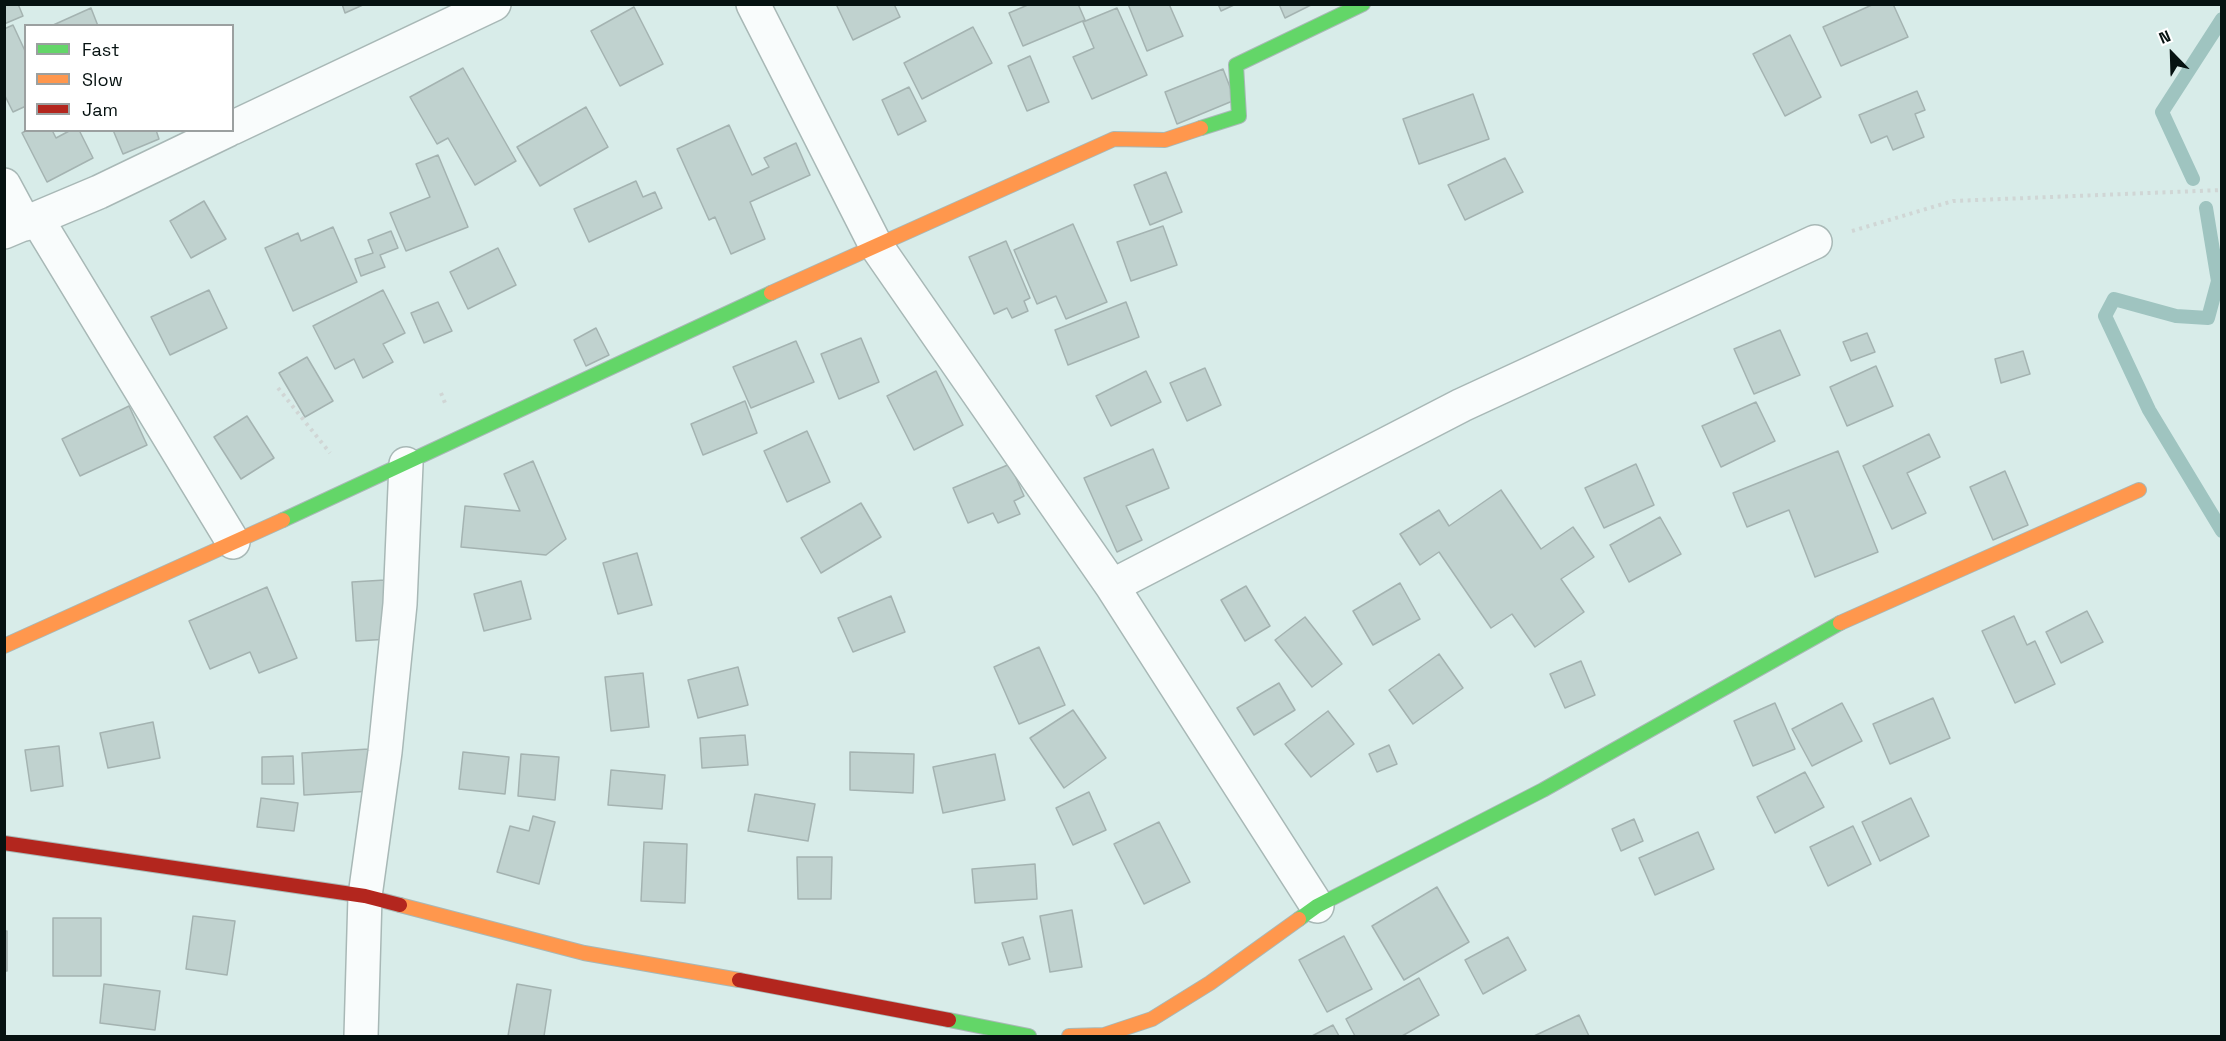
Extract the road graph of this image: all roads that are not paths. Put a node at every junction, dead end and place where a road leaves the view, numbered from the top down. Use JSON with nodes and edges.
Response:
{"nodes":[{"id":1,"x":494,"y":4,"type":"edge"},
{"id":2,"x":753,"y":4,"type":"edge"},
{"id":3,"x":1363,"y":4,"type":"edge"},
{"id":4,"x":234,"y":127,"type":"edge"},
{"id":5,"x":224,"y":132,"type":"edge"},
{"id":6,"x":4,"y":184,"type":"edge"},
{"id":7,"x":22,"y":225,"type":"edge"},
{"id":8,"x":1815,"y":242,"type":"road end"},
{"id":9,"x":875,"y":244,"type":"junction"},
{"id":10,"x":406,"y":464,"type":"junction"},
{"id":11,"x":2139,"y":490,"type":"dead end"},
{"id":12,"x":232,"y":542,"type":"junction"},
{"id":13,"x":1112,"y":586,"type":"junction"},
{"id":14,"x":4,"y":646,"type":"edge"},
{"id":15,"x":4,"y":843,"type":"edge"},
{"id":16,"x":365,"y":896,"type":"junction"},
{"id":17,"x":1317,"y":906,"type":"junction"},
{"id":18,"x":362,"y":1036,"type":"edge"},
{"id":19,"x":1029,"y":1036,"type":"edge"},
{"id":20,"x":1069,"y":1036,"type":"edge"}],
"edges":[{"from":1,"to":4,"type":"street"},
{"from":2,"to":9,"type":"street"},
{"from":3,"to":9,"type":"street"},
{"from":5,"to":7,"type":"street"},
{"from":6,"to":7,"type":"street"},
{"from":7,"to":12,"type":"street"},
{"from":8,"to":13,"type":"street"},
{"from":9,"to":10,"type":"street"},
{"from":9,"to":13,"type":"street"},
{"from":10,"to":12,"type":"street"},
{"from":10,"to":16,"type":"street"},
{"from":11,"to":17,"type":"street"},
{"from":12,"to":14,"type":"street"},
{"from":13,"to":17,"type":"street"},
{"from":15,"to":16,"type":"street"},
{"from":16,"to":18,"type":"street"},
{"from":16,"to":19,"type":"street"},
{"from":17,"to":20,"type":"street"}]}
